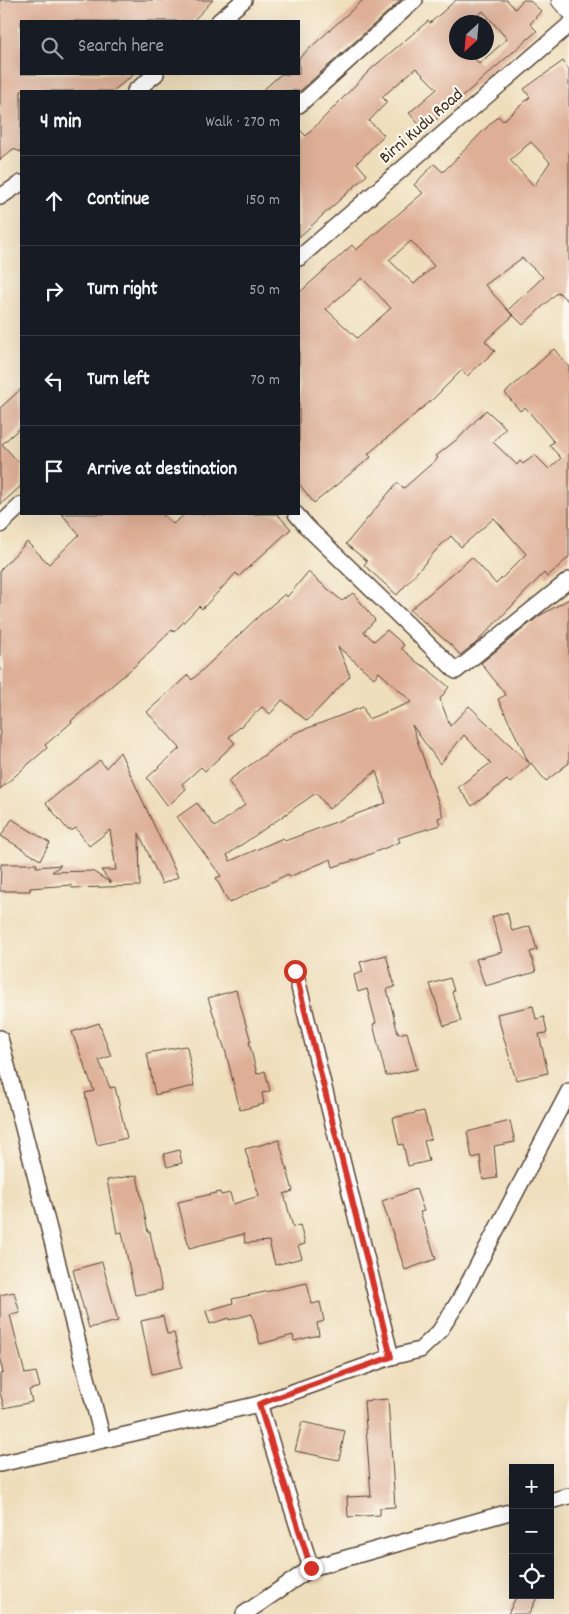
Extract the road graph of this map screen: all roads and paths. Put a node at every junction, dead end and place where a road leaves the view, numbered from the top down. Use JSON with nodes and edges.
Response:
{"nodes":[{"id":1,"x":244,"y":0,"type":"edge"},
{"id":2,"x":415,"y":0,"type":"edge"},
{"id":3,"x":561,"y":0,"type":"edge"},
{"id":4,"x":569,"y":8,"type":"edge"},
{"id":5,"x":220,"y":20,"type":"edge"},
{"id":6,"x":569,"y":26,"type":"edge"},
{"id":7,"x":155,"y":75,"type":"edge"},
{"id":8,"x":136,"y":90,"type":"edge"},
{"id":9,"x":300,"y":104,"type":"edge"},
{"id":10,"x":20,"y":184,"type":"edge"},
{"id":11,"x":0,"y":197,"type":"edge"},
{"id":12,"x":300,"y":257,"type":"edge"},
{"id":13,"x":20,"y":506,"type":"edge"},
{"id":14,"x":297,"y":515,"type":"edge"},
{"id":15,"x":0,"y":525,"type":"edge"},
{"id":16,"x":569,"y":580,"type":"edge"},
{"id":17,"x":295,"y":971,"type":"dead end"},
{"id":18,"x":0,"y":1038,"type":"edge"},
{"id":19,"x":569,"y":1091,"type":"edge"},
{"id":20,"x":391,"y":1357,"type":"junction"},
{"id":21,"x":259,"y":1404,"type":"junction"},
{"id":22,"x":103,"y":1440,"type":"junction"},
{"id":23,"x":0,"y":1464,"type":"edge"},
{"id":24,"x":569,"y":1496,"type":"edge"},
{"id":25,"x":554,"y":1500,"type":"edge"},
{"id":26,"x":509,"y":1512,"type":"edge"},
{"id":27,"x":311,"y":1568,"type":"junction"},
{"id":28,"x":244,"y":1614,"type":"edge"}],
"edges":[{"from":1,"to":5,"type":"street"},
{"from":2,"to":9,"type":"street"},
{"from":3,"to":4,"type":"street"},
{"from":6,"to":12,"type":"street","name":"Birni Kudu Road"},
{"from":7,"to":8,"type":"street"},
{"from":10,"to":11,"type":"street"},
{"from":13,"to":15,"type":"street"},
{"from":14,"to":16,"type":"street"},
{"from":17,"to":20,"type":"street"},
{"from":18,"to":22,"type":"street"},
{"from":19,"to":20,"type":"street"},
{"from":20,"to":21,"type":"street"},
{"from":21,"to":22,"type":"street"},
{"from":21,"to":27,"type":"street"},
{"from":22,"to":23,"type":"street"},
{"from":24,"to":25,"type":"street"},
{"from":26,"to":27,"type":"street"},
{"from":27,"to":28,"type":"street"}]}
